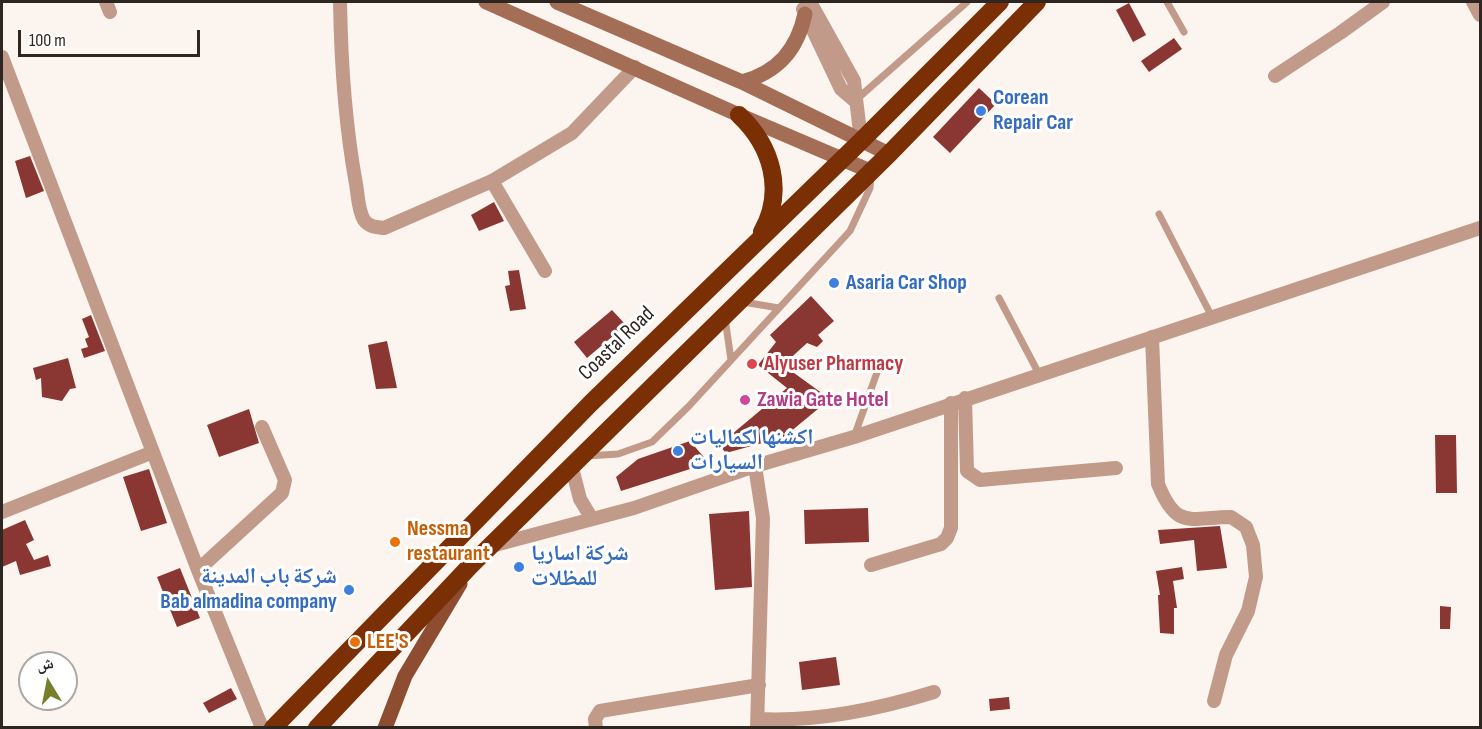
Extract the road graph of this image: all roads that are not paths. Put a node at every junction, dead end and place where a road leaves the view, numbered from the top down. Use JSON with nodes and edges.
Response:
{"nodes":[{"id":1,"x":340,"y":2,"type":"edge"},
{"id":2,"x":486,"y":2,"type":"edge"},
{"id":3,"x":558,"y":2,"type":"edge"},
{"id":4,"x":967,"y":2,"type":"edge"},
{"id":5,"x":1000,"y":2,"type":"edge"},
{"id":6,"x":1037,"y":2,"type":"edge"},
{"id":7,"x":1167,"y":2,"type":"edge"},
{"id":8,"x":1383,"y":2,"type":"edge"},
{"id":9,"x":1473,"y":2,"type":"edge"},
{"id":10,"x":808,"y":4,"type":"edge"},
{"id":11,"x":1480,"y":15,"type":"edge"},
{"id":12,"x":1184,"y":32,"type":"dead end"},
{"id":13,"x":2,"y":57,"type":"edge"},
{"id":14,"x":635,"y":67,"type":"junction"},
{"id":15,"x":1275,"y":75,"type":"dead end"},
{"id":16,"x":742,"y":82,"type":"junction"},
{"id":17,"x":855,"y":101,"type":"junction"},
{"id":18,"x":739,"y":115,"type":"junction"},
{"id":19,"x":861,"y":141,"type":"junction"},
{"id":20,"x":889,"y":154,"type":"junction"},
{"id":21,"x":841,"y":159,"type":"junction"},
{"id":22,"x":870,"y":171,"type":"junction"},
{"id":23,"x":492,"y":181,"type":"junction"},
{"id":24,"x":1159,"y":214,"type":"dead end"},
{"id":25,"x":1480,"y":228,"type":"edge"},
{"id":26,"x":757,"y":240,"type":"junction"},
{"id":27,"x":545,"y":270,"type":"dead end"},
{"id":28,"x":999,"y":298,"type":"dead end"},
{"id":29,"x":738,"y":301,"type":"junction"},
{"id":30,"x":779,"y":308,"type":"junction"},
{"id":31,"x":724,"y":316,"type":"junction"},
{"id":32,"x":1212,"y":317,"type":"junction"},
{"id":33,"x":1152,"y":337,"type":"junction"},
{"id":34,"x":731,"y":360,"type":"junction"},
{"id":35,"x":880,"y":363,"type":"dead end"},
{"id":36,"x":1039,"y":374,"type":"junction"},
{"id":37,"x":958,"y":401,"type":"junction"},
{"id":38,"x":262,"y":427,"type":"dead end"},
{"id":39,"x":854,"y":437,"type":"junction"},
{"id":40,"x":153,"y":453,"type":"junction"},
{"id":41,"x":578,"y":462,"type":"junction"},
{"id":42,"x":755,"y":466,"type":"junction"},
{"id":43,"x":1116,"y":468,"type":"dead end"},
{"id":44,"x":2,"y":512,"type":"edge"},
{"id":45,"x":592,"y":519,"type":"junction"},
{"id":46,"x":495,"y":545,"type":"junction"},
{"id":47,"x":872,"y":565,"type":"dead end"},
{"id":48,"x":471,"y":566,"type":"junction"},
{"id":49,"x":198,"y":570,"type":"junction"},
{"id":50,"x":759,"y":685,"type":"junction"},
{"id":51,"x":934,"y":692,"type":"dead end"},
{"id":52,"x":1214,"y":701,"type":"dead end"},
{"id":53,"x":758,"y":723,"type":"edge"},
{"id":54,"x":262,"y":728,"type":"edge"},
{"id":55,"x":273,"y":728,"type":"edge"},
{"id":56,"x":317,"y":728,"type":"edge"},
{"id":57,"x":385,"y":728,"type":"edge"},
{"id":58,"x":596,"y":728,"type":"edge"}],
"edges":[{"from":1,"to":23,"type":"street"},
{"from":2,"to":14,"type":"main road"},
{"from":3,"to":16,"type":"main road"},
{"from":4,"to":17,"type":"lane"},
{"from":5,"to":19,"type":"highway","name":"Coastal Road"},
{"from":6,"to":20,"type":"highway"},
{"from":7,"to":12,"type":"lane"},
{"from":8,"to":15,"type":"street"},
{"from":9,"to":11,"type":"street"},
{"from":10,"to":16,"type":"main road"},
{"from":10,"to":17,"type":"street"},
{"from":13,"to":40,"type":"street"},
{"from":14,"to":18,"type":"main road"},
{"from":14,"to":23,"type":"street"},
{"from":16,"to":19,"type":"main road"},
{"from":17,"to":19,"type":"street"},
{"from":18,"to":21,"type":"main road"},
{"from":18,"to":26,"type":"highway"},
{"from":19,"to":20,"type":"main road"},
{"from":19,"to":21,"type":"highway","name":"Coastal Road"},
{"from":20,"to":22,"type":"highway"},
{"from":21,"to":22,"type":"main road"},
{"from":21,"to":26,"type":"highway","name":"Coastal Road"},
{"from":22,"to":29,"type":"highway"},
{"from":22,"to":30,"type":"lane"},
{"from":23,"to":27,"type":"street"},
{"from":24,"to":32,"type":"lane"},
{"from":25,"to":32,"type":"street"},
{"from":26,"to":55,"type":"highway","name":"Coastal Road"},
{"from":28,"to":36,"type":"lane"},
{"from":29,"to":30,"type":"lane"},
{"from":29,"to":31,"type":"highway"},
{"from":30,"to":34,"type":"lane"},
{"from":31,"to":34,"type":"lane"},
{"from":31,"to":41,"type":"highway"},
{"from":32,"to":33,"type":"street"},
{"from":33,"to":36,"type":"street"},
{"from":33,"to":52,"type":"street"},
{"from":34,"to":41,"type":"lane"},
{"from":35,"to":39,"type":"lane"},
{"from":36,"to":37,"type":"street"},
{"from":37,"to":39,"type":"street"},
{"from":37,"to":43,"type":"street"},
{"from":37,"to":47,"type":"street"},
{"from":38,"to":49,"type":"street"},
{"from":39,"to":42,"type":"street"},
{"from":40,"to":44,"type":"street"},
{"from":40,"to":49,"type":"street"},
{"from":41,"to":45,"type":"street"},
{"from":41,"to":46,"type":"highway"},
{"from":42,"to":45,"type":"street"},
{"from":42,"to":50,"type":"street"},
{"from":45,"to":46,"type":"street"},
{"from":46,"to":48,"type":"highway"},
{"from":48,"to":56,"type":"highway"},
{"from":48,"to":57,"type":"main road"},
{"from":49,"to":54,"type":"street"},
{"from":50,"to":53,"type":"street"},
{"from":50,"to":58,"type":"street"},
{"from":51,"to":53,"type":"street"}]}
